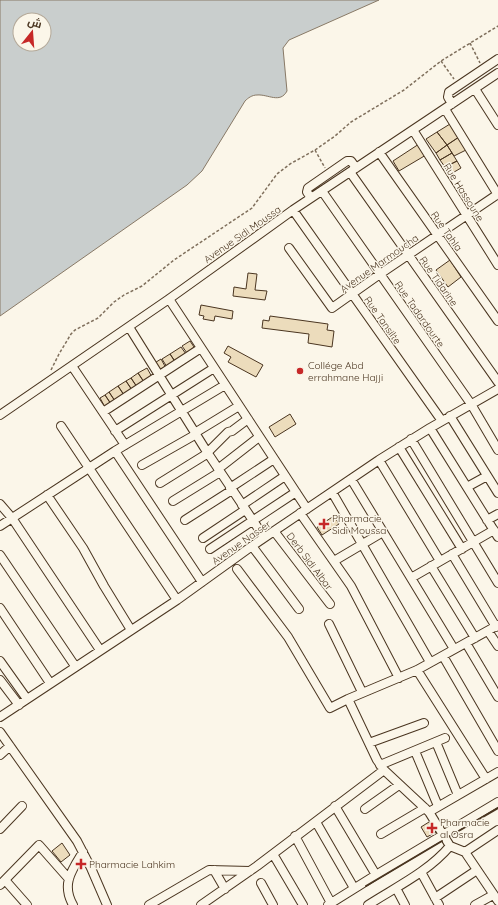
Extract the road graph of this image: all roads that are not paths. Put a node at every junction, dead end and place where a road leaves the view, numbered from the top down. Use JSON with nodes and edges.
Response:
{"nodes":[{"id":1,"x":498,"y":59,"type":"edge"},
{"id":2,"x":498,"y":73,"type":"edge"},
{"id":3,"x":474,"y":89,"type":"junction"},
{"id":4,"x":452,"y":104,"type":"junction"},
{"id":5,"x":445,"y":109,"type":"junction"},
{"id":6,"x":498,"y":125,"type":"edge"},
{"id":7,"x":413,"y":130,"type":"junction"},
{"id":8,"x":379,"y":152,"type":"junction"},
{"id":9,"x":353,"y":170,"type":"junction"},
{"id":10,"x":322,"y":191,"type":"junction"},
{"id":11,"x":498,"y":195,"type":"edge"},
{"id":12,"x":311,"y":198,"type":"junction"},
{"id":13,"x":293,"y":210,"type":"junction"},
{"id":14,"x":467,"y":216,"type":"junction"},
{"id":15,"x":438,"y":235,"type":"junction"},
{"id":16,"x":289,"y":248,"type":"dead end"},
{"id":17,"x":408,"y":255,"type":"junction"},
{"id":18,"x":498,"y":265,"type":"edge"},
{"id":19,"x":380,"y":274,"type":"junction"},
{"id":20,"x":352,"y":293,"type":"junction"},
{"id":21,"x":169,"y":299,"type":"junction"},
{"id":22,"x":498,"y":320,"type":"edge"},
{"id":23,"x":129,"y":327,"type":"junction"},
{"id":24,"x":201,"y":348,"type":"junction"},
{"id":25,"x":72,"y":366,"type":"junction"},
{"id":26,"x":214,"y":368,"type":"junction"},
{"id":27,"x":159,"y":376,"type":"junction"},
{"id":28,"x":498,"y":382,"type":"edge"},
{"id":29,"x":225,"y":385,"type":"junction"},
{"id":30,"x":498,"y":389,"type":"edge"},
{"id":31,"x":172,"y":395,"type":"junction"},
{"id":32,"x":471,"y":404,"type":"junction"},
{"id":33,"x":239,"y":406,"type":"junction"},
{"id":34,"x":182,"y":411,"type":"junction"},
{"id":35,"x":3,"y":412,"type":"edge"},
{"id":36,"x":103,"y":412,"type":"junction"},
{"id":37,"x":450,"y":416,"type":"junction"},
{"id":38,"x":248,"y":419,"type":"junction"},
{"id":39,"x":442,"y":421,"type":"junction"},
{"id":40,"x":61,"y":426,"type":"dead end"},
{"id":41,"x":430,"y":428,"type":"junction"},
{"id":42,"x":115,"y":431,"type":"junction"},
{"id":43,"x":195,"y":433,"type":"junction"},
{"id":44,"x":259,"y":437,"type":"junction"},
{"id":45,"x":411,"y":439,"type":"junction"},
{"id":46,"x":124,"y":445,"type":"junction"},
{"id":47,"x":399,"y":447,"type":"junction"},
{"id":48,"x":498,"y":450,"type":"edge"},
{"id":49,"x":114,"y":451,"type":"junction"},
{"id":50,"x":207,"y":452,"type":"junction"},
{"id":51,"x":274,"y":458,"type":"junction"},
{"id":52,"x":378,"y":460,"type":"junction"},
{"id":53,"x":142,"y":465,"type":"dead end"},
{"id":54,"x":89,"y":468,"type":"junction"},
{"id":55,"x":219,"y":471,"type":"junction"},
{"id":56,"x":285,"y":476,"type":"junction"},
{"id":57,"x":487,"y":476,"type":"junction"},
{"id":58,"x":351,"y":478,"type":"junction"},
{"id":59,"x":160,"y":483,"type":"dead end"},
{"id":60,"x":467,"y":487,"type":"junction"},
{"id":61,"x":231,"y":489,"type":"junction"},
{"id":62,"x":296,"y":492,"type":"junction"},
{"id":63,"x":332,"y":492,"type":"junction"},
{"id":64,"x":498,"y":493,"type":"edge"},
{"id":65,"x":47,"y":495,"type":"junction"},
{"id":66,"x":173,"y":501,"type":"dead end"},
{"id":67,"x":0,"y":504,"type":"edge"},
{"id":68,"x":244,"y":507,"type":"junction"},
{"id":69,"x":304,"y":511,"type":"junction"},
{"id":70,"x":498,"y":514,"type":"edge"},
{"id":71,"x":12,"y":518,"type":"junction"},
{"id":72,"x":185,"y":520,"type":"dead end"},
{"id":73,"x":487,"y":520,"type":"junction"},
{"id":74,"x":253,"y":521,"type":"junction"},
{"id":75,"x":0,"y":526,"type":"edge"},
{"id":76,"x":274,"y":531,"type":"junction"},
{"id":77,"x":383,"y":532,"type":"junction"},
{"id":78,"x":496,"y":534,"type":"edge"},
{"id":79,"x":264,"y":537,"type":"junction"},
{"id":80,"x":202,"y":538,"type":"dead end"},
{"id":81,"x":473,"y":542,"type":"junction"},
{"id":82,"x":362,"y":545,"type":"junction"},
{"id":83,"x":252,"y":546,"type":"junction"},
{"id":84,"x":210,"y":549,"type":"dead end"},
{"id":85,"x":462,"y":549,"type":"junction"},
{"id":86,"x":452,"y":554,"type":"junction"},
{"id":87,"x":0,"y":555,"type":"edge"},
{"id":88,"x":334,"y":561,"type":"junction"},
{"id":89,"x":440,"y":561,"type":"junction"},
{"id":90,"x":235,"y":565,"type":"junction"},
{"id":91,"x":431,"y":566,"type":"junction"},
{"id":92,"x":411,"y":578,"type":"junction"},
{"id":93,"x":202,"y":582,"type":"junction"},
{"id":94,"x":498,"y":583,"type":"edge"},
{"id":95,"x":177,"y":600,"type":"junction"},
{"id":96,"x":330,"y":604,"type":"dead end"},
{"id":97,"x":0,"y":608,"type":"edge"},
{"id":98,"x":299,"y":609,"type":"dead end"},
{"id":99,"x":329,"y":624,"type":"dead end"},
{"id":100,"x":494,"y":627,"type":"edge"},
{"id":101,"x":131,"y":630,"type":"junction"},
{"id":102,"x":475,"y":638,"type":"junction"},
{"id":103,"x":466,"y":643,"type":"junction"},
{"id":104,"x":498,"y":646,"type":"edge"},
{"id":105,"x":100,"y":650,"type":"junction"},
{"id":106,"x":454,"y":650,"type":"junction"},
{"id":107,"x":442,"y":656,"type":"junction"},
{"id":108,"x":0,"y":661,"type":"edge"},
{"id":109,"x":430,"y":662,"type":"junction"},
{"id":110,"x":75,"y":666,"type":"junction"},
{"id":111,"x":417,"y":670,"type":"junction"},
{"id":112,"x":399,"y":678,"type":"junction"},
{"id":113,"x":0,"y":680,"type":"edge"},
{"id":114,"x":50,"y":683,"type":"junction"},
{"id":115,"x":362,"y":692,"type":"junction"},
{"id":116,"x":498,"y":697,"type":"edge"},
{"id":117,"x":27,"y":699,"type":"junction"},
{"id":118,"x":348,"y":699,"type":"junction"},
{"id":119,"x":18,"y":705,"type":"junction"},
{"id":120,"x":0,"y":717,"type":"edge"},
{"id":121,"x":424,"y":723,"type":"dead end"},
{"id":122,"x":0,"y":732,"type":"edge"},
{"id":123,"x":445,"y":738,"type":"dead end"},
{"id":124,"x":436,"y":742,"type":"junction"},
{"id":125,"x":369,"y":743,"type":"junction"},
{"id":126,"x":10,"y":746,"type":"junction"},
{"id":127,"x":415,"y":751,"type":"junction"},
{"id":128,"x":498,"y":752,"type":"edge"},
{"id":129,"x":0,"y":755,"type":"edge"},
{"id":130,"x":382,"y":767,"type":"junction"},
{"id":131,"x":498,"y":772,"type":"edge"},
{"id":132,"x":486,"y":779,"type":"junction"},
{"id":133,"x":399,"y":785,"type":"junction"},
{"id":134,"x":458,"y":795,"type":"junction"},
{"id":135,"x":498,"y":802,"type":"edge"},
{"id":136,"x":22,"y":806,"type":"dead end"},
{"id":137,"x":336,"y":806,"type":"junction"},
{"id":138,"x":438,"y":806,"type":"junction"},
{"id":139,"x":364,"y":809,"type":"dead end"},
{"id":140,"x":427,"y":810,"type":"junction"},
{"id":141,"x":316,"y":822,"type":"junction"},
{"id":142,"x":0,"y":829,"type":"edge"},
{"id":143,"x":497,"y":833,"type":"edge"},
{"id":144,"x":381,"y":834,"type":"dead end"},
{"id":145,"x":443,"y":834,"type":"junction"},
{"id":146,"x":295,"y":836,"type":"junction"},
{"id":147,"x":450,"y":846,"type":"junction"},
{"id":148,"x":83,"y":852,"type":"junction"},
{"id":149,"x":465,"y":852,"type":"junction"},
{"id":150,"x":273,"y":854,"type":"junction"},
{"id":151,"x":214,"y":870,"type":"junction"},
{"id":152,"x":478,"y":870,"type":"junction"},
{"id":153,"x":250,"y":871,"type":"junction"},
{"id":154,"x":422,"y":872,"type":"junction"},
{"id":155,"x":376,"y":875,"type":"junction"},
{"id":156,"x":69,"y":879,"type":"junction"},
{"id":157,"x":3,"y":882,"type":"edge"},
{"id":158,"x":261,"y":883,"type":"dead end"},
{"id":159,"x":224,"y":888,"type":"junction"},
{"id":160,"x":354,"y":888,"type":"junction"},
{"id":161,"x":396,"y":888,"type":"junction"},
{"id":162,"x":496,"y":898,"type":"edge"},
{"id":163,"x":437,"y":901,"type":"edge"},
{"id":164,"x":330,"y":904,"type":"edge"},
{"id":165,"x":370,"y":904,"type":"edge"},
{"id":166,"x":27,"y":905,"type":"edge"},
{"id":167,"x":73,"y":905,"type":"edge"},
{"id":168,"x":107,"y":905,"type":"edge"},
{"id":169,"x":149,"y":905,"type":"edge"},
{"id":170,"x":201,"y":905,"type":"edge"},
{"id":171,"x":273,"y":905,"type":"edge"},
{"id":172,"x":304,"y":905,"type":"edge"},
{"id":173,"x":405,"y":905,"type":"edge"},
{"id":174,"x":475,"y":905,"type":"edge"}],
"edges":[{"from":1,"to":4,"type":"street"},
{"from":2,"to":3,"type":"street","name":"Avenue Sidi Moussa"},
{"from":3,"to":4,"type":"street","name":"Avenue Sidi Moussa"},
{"from":3,"to":6,"type":"street"},
{"from":4,"to":5,"type":"street","name":"Avenue Sidi Moussa"},
{"from":5,"to":7,"type":"street","name":"Avenue Sidi Moussa"},
{"from":5,"to":11,"type":"street"},
{"from":7,"to":8,"type":"street","name":"Avenue Sidi Moussa"},
{"from":7,"to":14,"type":"street","name":"Rue Hassoune"},
{"from":8,"to":9,"type":"street","name":"Avenue Sidi Moussa"},
{"from":8,"to":15,"type":"street","name":"Rue Tahla"},
{"from":9,"to":10,"type":"street","name":"Avenue Sidi Moussa"},
{"from":9,"to":12,"type":"street"},
{"from":9,"to":17,"type":"street","name":"Rue Tidarine"},
{"from":10,"to":12,"type":"street","name":"Avenue Sidi Moussa"},
{"from":10,"to":19,"type":"street","name":"Rue Tadardourte"},
{"from":11,"to":14,"type":"street","name":"Avenue Marmoucha"},
{"from":12,"to":13,"type":"street","name":"Avenue Sidi Moussa"},
{"from":13,"to":20,"type":"street","name":"Rue Tansilte"},
{"from":13,"to":21,"type":"street","name":"Avenue Sidi Moussa"},
{"from":14,"to":15,"type":"street","name":"Avenue Marmoucha"},
{"from":14,"to":18,"type":"street","name":"Rue Hassoune"},
{"from":15,"to":17,"type":"street","name":"Avenue Marmoucha"},
{"from":15,"to":22,"type":"street","name":"Rue Tahla"},
{"from":16,"to":20,"type":"street","name":"Avenue Marmoucha"},
{"from":17,"to":19,"type":"street","name":"Avenue Marmoucha"},
{"from":17,"to":28,"type":"street","name":"Rue Tidarine"},
{"from":19,"to":20,"type":"street","name":"Avenue Marmoucha"},
{"from":19,"to":32,"type":"street","name":"Rue Tadardourte"},
{"from":20,"to":39,"type":"street","name":"Rue Tansilte"},
{"from":21,"to":23,"type":"street","name":"Avenue Sidi Moussa"},
{"from":21,"to":24,"type":"street"},
{"from":23,"to":25,"type":"street","name":"Avenue Sidi Moussa"},
{"from":23,"to":27,"type":"street"},
{"from":24,"to":26,"type":"street"},
{"from":24,"to":27,"type":"street"},
{"from":25,"to":35,"type":"street","name":"Avenue Sidi Moussa"},
{"from":25,"to":36,"type":"street"},
{"from":26,"to":29,"type":"street"},
{"from":26,"to":31,"type":"street"},
{"from":27,"to":31,"type":"street"},
{"from":27,"to":36,"type":"street"},
{"from":29,"to":33,"type":"street"},
{"from":29,"to":34,"type":"street"},
{"from":30,"to":32,"type":"street","name":"Avenue Nasser"},
{"from":31,"to":34,"type":"street"},
{"from":31,"to":42,"type":"street"},
{"from":32,"to":37,"type":"street","name":"Avenue Nasser"},
{"from":32,"to":48,"type":"street","name":"Rue Tadardourte"},
{"from":33,"to":38,"type":"street"},
{"from":33,"to":43,"type":"street"},
{"from":34,"to":43,"type":"street"},
{"from":34,"to":46,"type":"street"},
{"from":36,"to":42,"type":"street"},
{"from":37,"to":39,"type":"street","name":"Avenue Nasser"},
{"from":37,"to":57,"type":"street"},
{"from":38,"to":44,"type":"street"},
{"from":38,"to":50,"type":"street"},
{"from":39,"to":41,"type":"street","name":"Avenue Nasser"},
{"from":40,"to":54,"type":"street"},
{"from":41,"to":45,"type":"street","name":"Avenue Nasser"},
{"from":41,"to":60,"type":"street"},
{"from":42,"to":46,"type":"street"},
{"from":43,"to":50,"type":"street"},
{"from":43,"to":53,"type":"street"},
{"from":44,"to":51,"type":"street"},
{"from":44,"to":55,"type":"street"},
{"from":45,"to":47,"type":"street","name":"Avenue Nasser"},
{"from":45,"to":81,"type":"street"},
{"from":46,"to":49,"type":"street"},
{"from":47,"to":52,"type":"street","name":"Avenue Nasser"},
{"from":47,"to":85,"type":"street"},
{"from":49,"to":54,"type":"street"},
{"from":49,"to":93,"type":"street"},
{"from":50,"to":55,"type":"street"},
{"from":50,"to":59,"type":"street"},
{"from":51,"to":56,"type":"street"},
{"from":51,"to":61,"type":"street"},
{"from":52,"to":58,"type":"street","name":"Avenue Nasser"},
{"from":52,"to":89,"type":"street"},
{"from":54,"to":65,"type":"street"},
{"from":54,"to":95,"type":"street"},
{"from":55,"to":61,"type":"street"},
{"from":55,"to":66,"type":"street"},
{"from":56,"to":62,"type":"street"},
{"from":56,"to":68,"type":"street"},
{"from":57,"to":60,"type":"street"},
{"from":57,"to":64,"type":"street"},
{"from":58,"to":63,"type":"street","name":"Avenue Nasser"},
{"from":58,"to":77,"type":"street"},
{"from":60,"to":73,"type":"street"},
{"from":61,"to":68,"type":"street"},
{"from":61,"to":72,"type":"street"},
{"from":62,"to":69,"type":"street"},
{"from":62,"to":74,"type":"street"},
{"from":63,"to":69,"type":"street","name":"Avenue Nasser"},
{"from":63,"to":82,"type":"street"},
{"from":65,"to":71,"type":"street"},
{"from":65,"to":101,"type":"street"},
{"from":67,"to":71,"type":"street"},
{"from":68,"to":74,"type":"street"},
{"from":68,"to":80,"type":"street"},
{"from":69,"to":76,"type":"street","name":"Avenue Nasser"},
{"from":69,"to":88,"type":"street"},
{"from":70,"to":73,"type":"street"},
{"from":71,"to":75,"type":"street"},
{"from":71,"to":105,"type":"street"},
{"from":73,"to":78,"type":"street"},
{"from":74,"to":79,"type":"street"},
{"from":74,"to":84,"type":"street"},
{"from":76,"to":79,"type":"street","name":"Avenue Nasser"},
{"from":76,"to":96,"type":"street","name":"Derb Sidi Albar"},
{"from":77,"to":82,"type":"street"},
{"from":77,"to":92,"type":"street"},
{"from":78,"to":81,"type":"street"},
{"from":79,"to":83,"type":"street","name":"Avenue Nasser"},
{"from":81,"to":85,"type":"street"},
{"from":81,"to":94,"type":"street"},
{"from":82,"to":88,"type":"street"},
{"from":82,"to":109,"type":"street"},
{"from":83,"to":90,"type":"street","name":"Avenue Nasser"},
{"from":83,"to":98,"type":"street"},
{"from":85,"to":86,"type":"street"},
{"from":86,"to":89,"type":"street"},
{"from":86,"to":100,"type":"street"},
{"from":87,"to":110,"type":"street"},
{"from":88,"to":112,"type":"street"},
{"from":89,"to":91,"type":"street"},
{"from":90,"to":93,"type":"street","name":"Avenue Nasser"},
{"from":90,"to":118,"type":"street"},
{"from":91,"to":92,"type":"street"},
{"from":91,"to":102,"type":"street"},
{"from":92,"to":106,"type":"street"},
{"from":93,"to":95,"type":"street","name":"Avenue Nasser"},
{"from":95,"to":101,"type":"street","name":"Avenue Nasser"},
{"from":97,"to":114,"type":"street"},
{"from":99,"to":115,"type":"street"},
{"from":100,"to":102,"type":"street"},
{"from":100,"to":104,"type":"street"},
{"from":101,"to":105,"type":"street","name":"Avenue Nasser"},
{"from":102,"to":103,"type":"street"},
{"from":103,"to":106,"type":"street"},
{"from":103,"to":116,"type":"street"},
{"from":105,"to":110,"type":"street","name":"Avenue Nasser"},
{"from":106,"to":107,"type":"street"},
{"from":107,"to":109,"type":"street"},
{"from":107,"to":128,"type":"street"},
{"from":108,"to":117,"type":"street"},
{"from":109,"to":111,"type":"street"},
{"from":110,"to":114,"type":"street","name":"Avenue Nasser"},
{"from":111,"to":112,"type":"street"},
{"from":111,"to":132,"type":"street"},
{"from":112,"to":115,"type":"street"},
{"from":113,"to":119,"type":"street"},
{"from":114,"to":117,"type":"street","name":"Avenue Nasser"},
{"from":115,"to":118,"type":"street"},
{"from":117,"to":119,"type":"street","name":"Avenue Nasser"},
{"from":118,"to":125,"type":"street"},
{"from":119,"to":120,"type":"street","name":"Avenue Nasser"},
{"from":121,"to":125,"type":"street"},
{"from":122,"to":126,"type":"street"},
{"from":123,"to":124,"type":"street"},
{"from":124,"to":127,"type":"street"},
{"from":124,"to":134,"type":"street"},
{"from":125,"to":130,"type":"street"},
{"from":126,"to":129,"type":"street"},
{"from":126,"to":148,"type":"street"},
{"from":127,"to":130,"type":"street"},
{"from":127,"to":138,"type":"street"},
{"from":130,"to":133,"type":"street"},
{"from":130,"to":137,"type":"street"},
{"from":131,"to":132,"type":"street"},
{"from":132,"to":134,"type":"street"},
{"from":133,"to":139,"type":"street"},
{"from":133,"to":140,"type":"street"},
{"from":134,"to":138,"type":"street"},
{"from":135,"to":145,"type":"street"},
{"from":136,"to":142,"type":"street"},
{"from":137,"to":141,"type":"street"},
{"from":137,"to":155,"type":"street"},
{"from":138,"to":140,"type":"street"},
{"from":140,"to":144,"type":"street"},
{"from":140,"to":145,"type":"street"},
{"from":141,"to":146,"type":"street"},
{"from":141,"to":160,"type":"street"},
{"from":143,"to":149,"type":"street"},
{"from":145,"to":147,"type":"street"},
{"from":145,"to":155,"type":"street"},
{"from":146,"to":150,"type":"street"},
{"from":146,"to":164,"type":"street"},
{"from":147,"to":149,"type":"street"},
{"from":147,"to":154,"type":"street"},
{"from":148,"to":156,"type":"street"},
{"from":148,"to":168,"type":"street"},
{"from":149,"to":152,"type":"street"},
{"from":150,"to":153,"type":"street"},
{"from":150,"to":172,"type":"street"},
{"from":151,"to":153,"type":"street"},
{"from":151,"to":159,"type":"street"},
{"from":151,"to":169,"type":"street"},
{"from":152,"to":162,"type":"street"},
{"from":152,"to":163,"type":"street"},
{"from":153,"to":159,"type":"street"},
{"from":154,"to":161,"type":"street"},
{"from":154,"to":163,"type":"street"},
{"from":155,"to":160,"type":"street"},
{"from":156,"to":157,"type":"street"},
{"from":156,"to":167,"type":"street"},
{"from":157,"to":166,"type":"street"},
{"from":158,"to":171,"type":"street"},
{"from":159,"to":170,"type":"street"},
{"from":160,"to":164,"type":"street"},
{"from":161,"to":165,"type":"street"},
{"from":161,"to":173,"type":"street"},
{"from":162,"to":174,"type":"street"}]}
